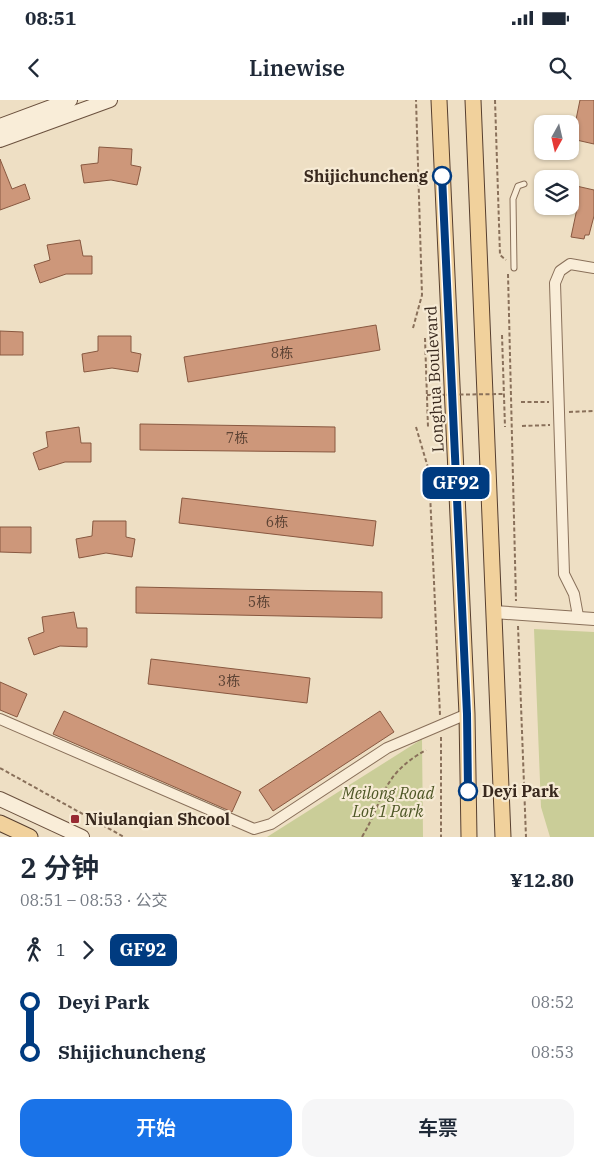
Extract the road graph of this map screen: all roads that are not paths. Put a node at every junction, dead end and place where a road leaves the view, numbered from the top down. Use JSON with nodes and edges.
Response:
{"nodes":[{"id":1,"x":70,"y":100,"type":"edge"},
{"id":2,"x":110,"y":100,"type":"edge"},
{"id":3,"x":439,"y":100,"type":"edge"},
{"id":4,"x":473,"y":100,"type":"edge"},
{"id":5,"x":0,"y":126,"type":"edge"},
{"id":6,"x":0,"y":140,"type":"edge"},
{"id":7,"x":524,"y":184,"type":"dead end"},
{"id":8,"x":514,"y":268,"type":"dead end"},
{"id":9,"x":594,"y":268,"type":"edge"},
{"id":10,"x":494,"y":612,"type":"junction"},
{"id":11,"x":578,"y":616,"type":"junction"},
{"id":12,"x":594,"y":619,"type":"edge"},
{"id":13,"x":467,"y":714,"type":"junction"},
{"id":14,"x":0,"y":720,"type":"edge"},
{"id":15,"x":0,"y":799,"type":"edge"},
{"id":16,"x":0,"y":823,"type":"edge"},
{"id":17,"x":30,"y":837,"type":"edge"},
{"id":18,"x":82,"y":837,"type":"edge"},
{"id":19,"x":469,"y":837,"type":"edge"},
{"id":20,"x":502,"y":837,"type":"edge"}],
"edges":[{"from":1,"to":5,"type":"main road"},
{"from":2,"to":6,"type":"main road"},
{"from":3,"to":13,"type":"main road","name":"Longhua Boulevard"},
{"from":4,"to":10,"type":"main road"},
{"from":7,"to":8,"type":"lane"},
{"from":9,"to":11,"type":"street"},
{"from":10,"to":11,"type":"street"},
{"from":10,"to":20,"type":"main road"},
{"from":11,"to":12,"type":"street"},
{"from":13,"to":14,"type":"street"},
{"from":13,"to":19,"type":"main road","name":"Longhua Boulevard"},
{"from":15,"to":18,"type":"main road"},
{"from":16,"to":17,"type":"main road"}]}
